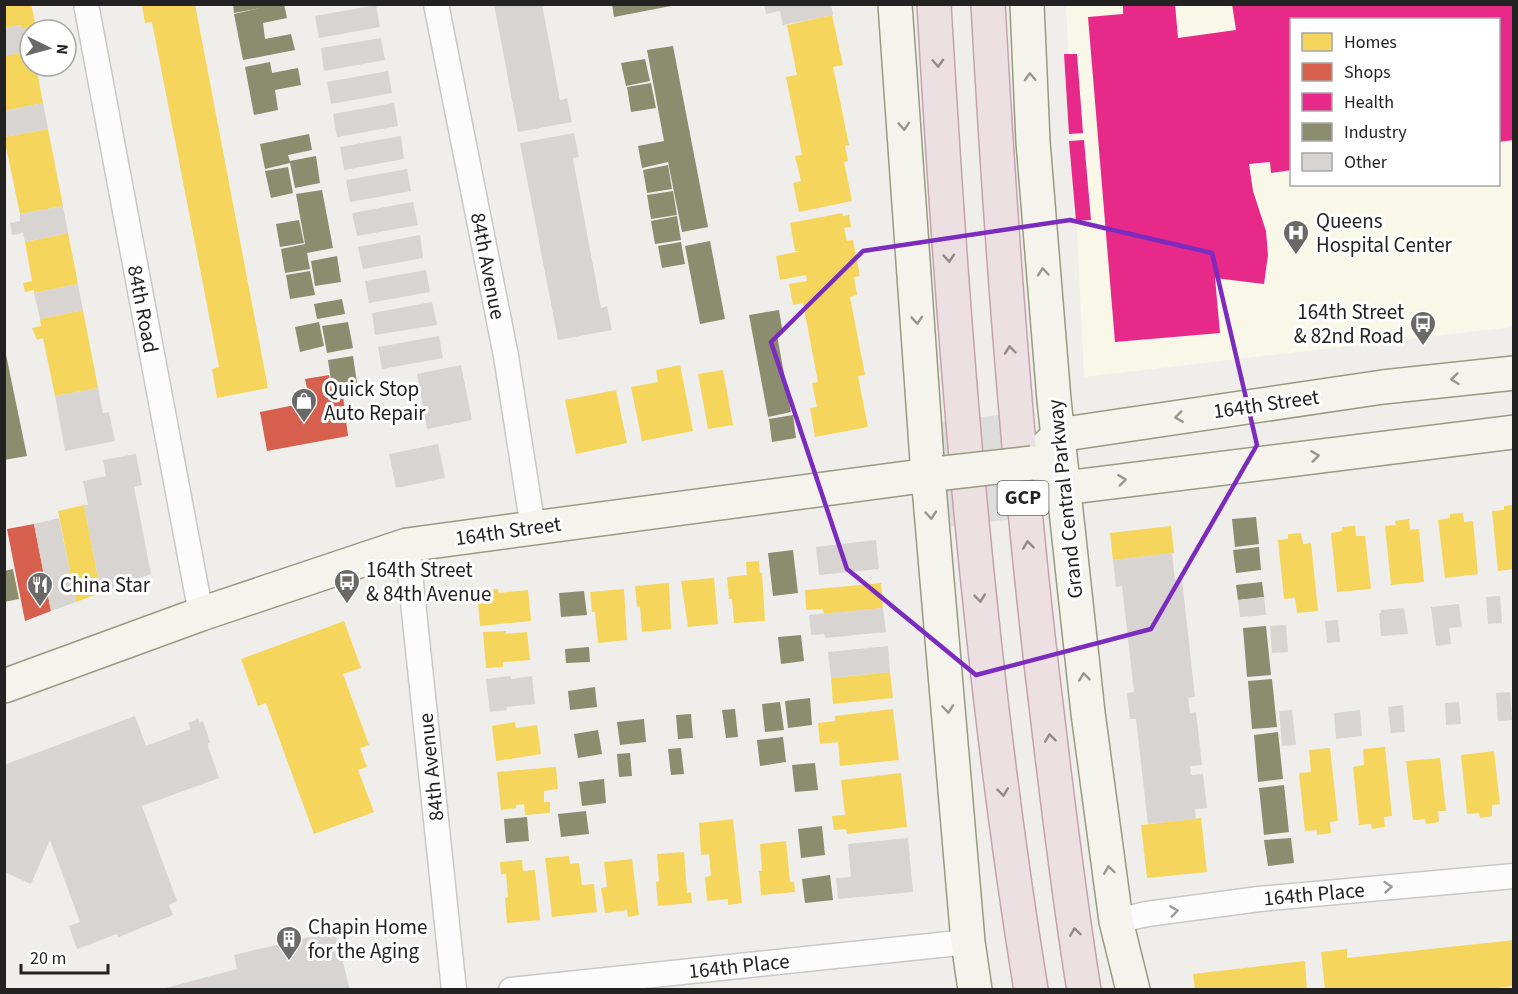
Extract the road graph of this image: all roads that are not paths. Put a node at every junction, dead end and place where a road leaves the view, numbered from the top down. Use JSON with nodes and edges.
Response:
{"nodes":[{"id":1,"x":86,"y":4,"type":"edge"},
{"id":2,"x":436,"y":4,"type":"edge"},
{"id":3,"x":895,"y":4,"type":"edge"},
{"id":4,"x":934,"y":4,"type":"edge"},
{"id":5,"x":988,"y":4,"type":"edge"},
{"id":6,"x":1027,"y":4,"type":"edge"},
{"id":7,"x":1514,"y":373,"type":"edge"},
{"id":8,"x":1514,"y":432,"type":"edge"},
{"id":9,"x":1058,"y":435,"type":"junction"},
{"id":10,"x":1032,"y":463,"type":"junction"},
{"id":11,"x":936,"y":474,"type":"junction"},
{"id":12,"x":1064,"y":488,"type":"junction"},
{"id":13,"x":533,"y":528,"type":"junction"},
{"id":14,"x":407,"y":545,"type":"junction"},
{"id":15,"x":201,"y":614,"type":"junction"},
{"id":16,"x":4,"y":686,"type":"edge"},
{"id":17,"x":1514,"y":876,"type":"edge"},
{"id":18,"x":1116,"y":921,"type":"junction"},
{"id":19,"x":968,"y":942,"type":"junction"},
{"id":20,"x":454,"y":990,"type":"edge"},
{"id":21,"x":511,"y":990,"type":"edge"},
{"id":22,"x":975,"y":990,"type":"edge"},
{"id":23,"x":1031,"y":990,"type":"edge"},
{"id":24,"x":1084,"y":990,"type":"edge"},
{"id":25,"x":1133,"y":990,"type":"edge"}],
"edges":[{"from":1,"to":15,"type":"street","name":"84th Road"},
{"from":2,"to":13,"type":"street","name":"84th Avenue"},
{"from":3,"to":11,"type":"street","one_way":true},
{"from":4,"to":23,"type":"highway","number":"GCP","one_way":true},
{"from":24,"to":5,"type":"highway","name":"Grand Central Parkway","number":"GCP","one_way":true},
{"from":9,"to":6,"type":"street","name":"Grand Central Parkway","one_way":true},
{"from":7,"to":9,"type":"street","name":"164th Street","one_way":true},
{"from":12,"to":8,"type":"street","one_way":true},
{"from":9,"to":10,"type":"street"},
{"from":9,"to":12,"type":"street","name":"Grand Central Parkway"},
{"from":10,"to":11,"type":"street","name":"164th Street","bridge":true},
{"from":10,"to":12,"type":"street"},
{"from":11,"to":13,"type":"street","name":"164th Street"},
{"from":11,"to":19,"type":"street","one_way":true},
{"from":18,"to":12,"type":"street","name":"Grand Central Parkway","one_way":true},
{"from":13,"to":14,"type":"street","name":"164th Street"},
{"from":14,"to":15,"type":"street","name":"164th Street"},
{"from":14,"to":20,"type":"street","name":"84th Avenue"},
{"from":15,"to":16,"type":"street","name":"164th Street"},
{"from":18,"to":17,"type":"street","name":"164th Place","one_way":true},
{"from":18,"to":25,"type":"street","name":"Grand Central Parkway"},
{"from":19,"to":21,"type":"street","name":"164th Place"},
{"from":19,"to":22,"type":"street"}]}
